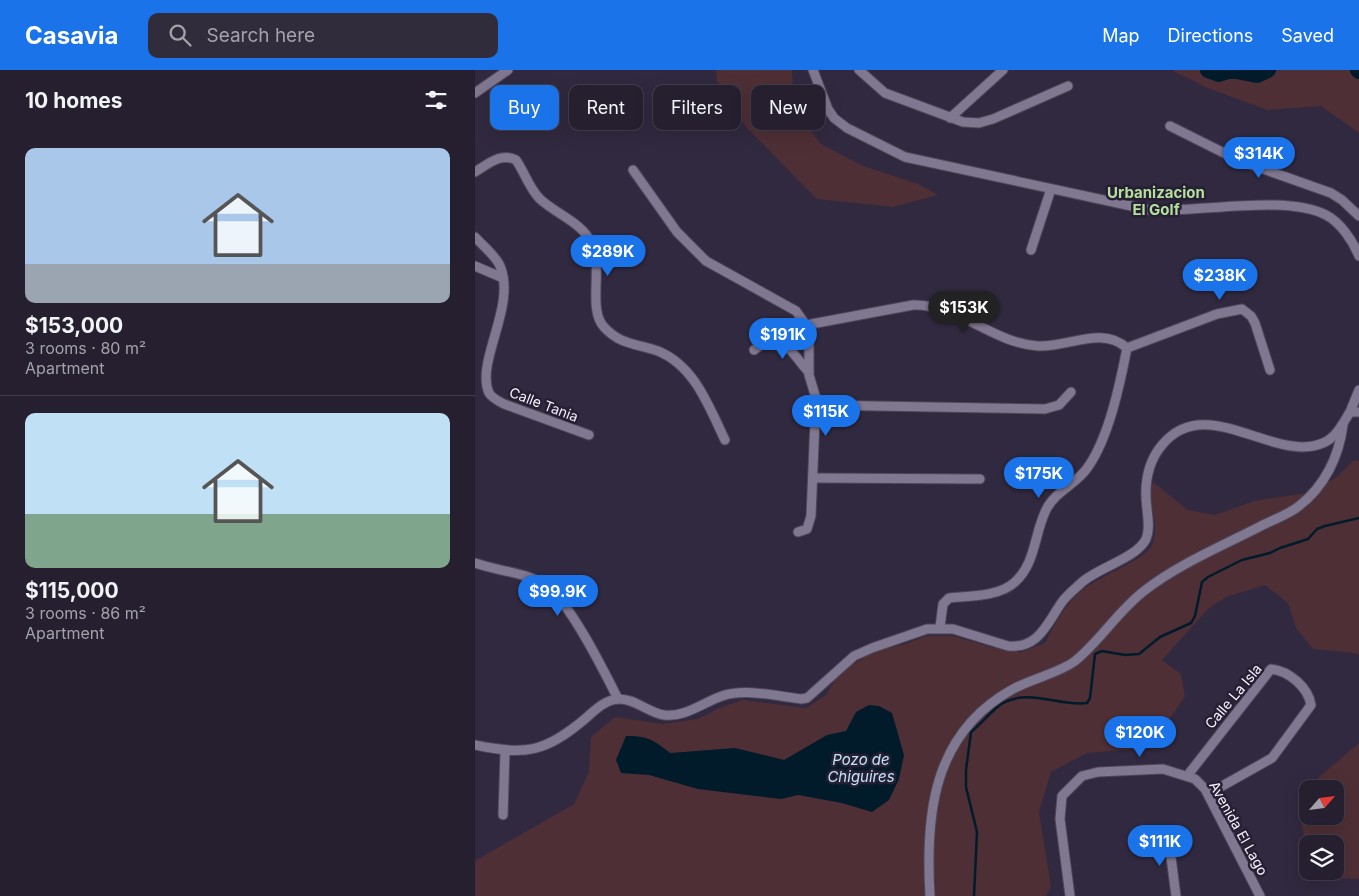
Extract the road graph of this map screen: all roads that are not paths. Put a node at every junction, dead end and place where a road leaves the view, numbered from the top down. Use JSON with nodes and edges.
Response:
{"nodes":[{"id":1,"x":508,"y":70,"type":"edge"},
{"id":2,"x":813,"y":70,"type":"edge"},
{"id":3,"x":859,"y":70,"type":"edge"},
{"id":4,"x":1003,"y":70,"type":"edge"},
{"id":5,"x":1068,"y":86,"type":"dead end"},
{"id":6,"x":475,"y":93,"type":"edge"},
{"id":7,"x":950,"y":118,"type":"junction"},
{"id":8,"x":1170,"y":126,"type":"dead end"},
{"id":9,"x":633,"y":170,"type":"dead end"},
{"id":10,"x":475,"y":172,"type":"edge"},
{"id":11,"x":1051,"y":189,"type":"junction"},
{"id":12,"x":1359,"y":216,"type":"edge"},
{"id":13,"x":475,"y":237,"type":"edge"},
{"id":14,"x":1031,"y":250,"type":"dead end"},
{"id":15,"x":1359,"y":256,"type":"edge"},
{"id":16,"x":475,"y":266,"type":"edge"},
{"id":17,"x":503,"y":278,"type":"junction"},
{"id":18,"x":806,"y":325,"type":"junction"},
{"id":19,"x":1127,"y":348,"type":"junction"},
{"id":20,"x":754,"y":350,"type":"dead end"},
{"id":21,"x":1269,"y":370,"type":"dead end"},
{"id":22,"x":809,"y":372,"type":"junction"},
{"id":23,"x":1359,"y":390,"type":"edge"},
{"id":24,"x":1071,"y":392,"type":"dead end"},
{"id":25,"x":818,"y":405,"type":"junction"},
{"id":26,"x":1355,"y":412,"type":"edge"},
{"id":27,"x":1344,"y":422,"type":"junction"},
{"id":28,"x":589,"y":435,"type":"dead end"},
{"id":29,"x":725,"y":440,"type":"dead end"},
{"id":30,"x":814,"y":478,"type":"junction"},
{"id":31,"x":980,"y":479,"type":"dead end"},
{"id":32,"x":798,"y":532,"type":"dead end"},
{"id":33,"x":475,"y":563,"type":"edge"},
{"id":34,"x":940,"y":627,"type":"junction"},
{"id":35,"x":618,"y":699,"type":"junction"},
{"id":36,"x":475,"y":745,"type":"edge"},
{"id":37,"x":505,"y":752,"type":"junction"},
{"id":38,"x":1187,"y":776,"type":"junction"},
{"id":39,"x":1208,"y":794,"type":"junction"},
{"id":40,"x":503,"y":815,"type":"dead end"},
{"id":41,"x":1168,"y":834,"type":"dead end"},
{"id":42,"x":930,"y":896,"type":"edge"},
{"id":43,"x":1070,"y":896,"type":"edge"},
{"id":44,"x":1176,"y":896,"type":"edge"},
{"id":45,"x":1260,"y":896,"type":"edge"}],
"edges":[{"from":1,"to":6,"type":"street"},
{"from":2,"to":11,"type":"street"},
{"from":3,"to":7,"type":"street"},
{"from":4,"to":7,"type":"street"},
{"from":5,"to":7,"type":"street"},
{"from":8,"to":12,"type":"street"},
{"from":9,"to":18,"type":"street"},
{"from":10,"to":29,"type":"street"},
{"from":11,"to":14,"type":"street"},
{"from":11,"to":15,"type":"street"},
{"from":13,"to":17,"type":"street","name":"Calle Tania"},
{"from":16,"to":17,"type":"street"},
{"from":17,"to":28,"type":"street","name":"Calle Tania"},
{"from":18,"to":19,"type":"street"},
{"from":18,"to":22,"type":"street"},
{"from":19,"to":21,"type":"street"},
{"from":19,"to":34,"type":"street"},
{"from":20,"to":22,"type":"street"},
{"from":22,"to":25,"type":"street"},
{"from":23,"to":26,"type":"street"},
{"from":24,"to":25,"type":"street"},
{"from":25,"to":30,"type":"street"},
{"from":26,"to":27,"type":"street"},
{"from":27,"to":34,"type":"street"},
{"from":27,"to":42,"type":"street"},
{"from":30,"to":31,"type":"street"},
{"from":30,"to":32,"type":"street"},
{"from":33,"to":35,"type":"street"},
{"from":34,"to":35,"type":"street"},
{"from":35,"to":37,"type":"street"},
{"from":36,"to":37,"type":"street"},
{"from":37,"to":40,"type":"street"},
{"from":38,"to":39,"type":"street","name":"Avenida El Lago"},
{"from":38,"to":39,"type":"street","name":"Calle La Isla"},
{"from":38,"to":43,"type":"street","name":"Avenida El Lago"},
{"from":39,"to":45,"type":"street","name":"Avenida El Lago"},
{"from":41,"to":44,"type":"street"}]}
